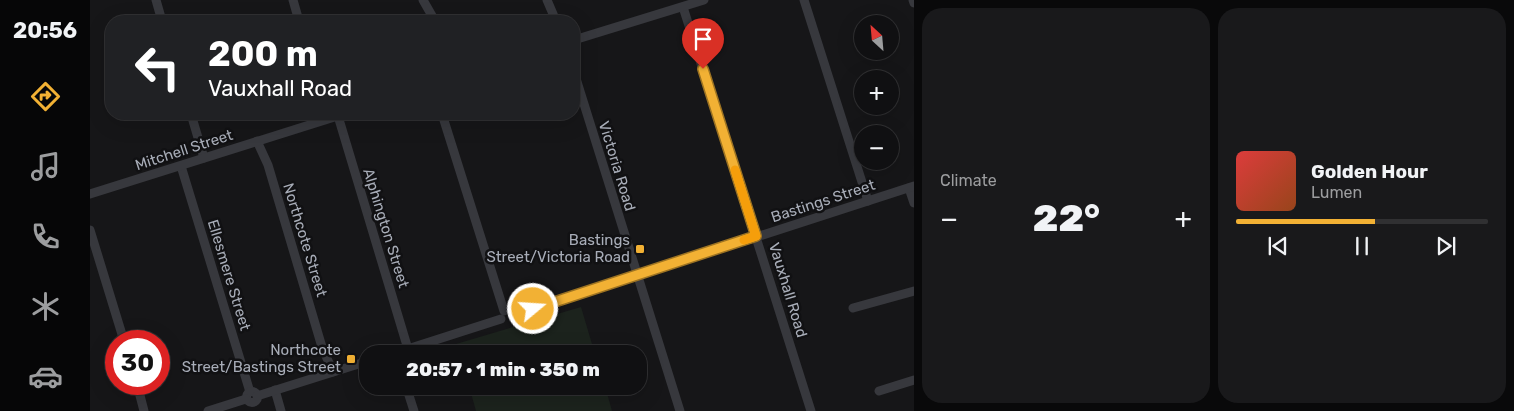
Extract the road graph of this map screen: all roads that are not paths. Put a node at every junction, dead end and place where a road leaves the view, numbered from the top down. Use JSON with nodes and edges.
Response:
{"nodes":[{"id":1,"x":156,"y":0,"type":"edge"},
{"id":2,"x":293,"y":0,"type":"edge"},
{"id":3,"x":424,"y":0,"type":"edge"},
{"id":4,"x":547,"y":0,"type":"edge"},
{"id":5,"x":704,"y":0,"type":"edge"},
{"id":6,"x":804,"y":0,"type":"edge"},
{"id":7,"x":677,"y":5,"type":"edge"},
{"id":8,"x":160,"y":15,"type":"edge"},
{"id":9,"x":297,"y":15,"type":"edge"},
{"id":10,"x":432,"y":15,"type":"edge"},
{"id":11,"x":553,"y":15,"type":"edge"},
{"id":12,"x":580,"y":38,"type":"edge"},
{"id":13,"x":580,"y":91,"type":"edge"},
{"id":14,"x":192,"y":120,"type":"edge"},
{"id":15,"x":320,"y":120,"type":"edge"},
{"id":16,"x":337,"y":120,"type":"edge"},
{"id":17,"x":444,"y":120,"type":"edge"},
{"id":18,"x":257,"y":141,"type":"junction"},
{"id":19,"x":204,"y":158,"type":"junction"},
{"id":20,"x":181,"y":166,"type":"junction"},
{"id":21,"x":911,"y":187,"type":"edge"},
{"id":22,"x":90,"y":194,"type":"edge"},
{"id":23,"x":868,"y":201,"type":"junction"},
{"id":24,"x":90,"y":202,"type":"edge"},
{"id":25,"x":914,"y":204,"type":"edge"},
{"id":26,"x":90,"y":230,"type":"edge"},
{"id":27,"x":756,"y":236,"type":"junction"},
{"id":28,"x":637,"y":276,"type":"junction"},
{"id":29,"x":914,"y":291,"type":"edge"},
{"id":30,"x":853,"y":308,"type":"dead end"},
{"id":31,"x":506,"y":316,"type":"junction"},
{"id":32,"x":121,"y":330,"type":"edge"},
{"id":33,"x":407,"y":345,"type":"edge"},
{"id":34,"x":420,"y":345,"type":"edge"},
{"id":35,"x":359,"y":364,"type":"edge"},
{"id":36,"x":330,"y":373,"type":"junction"},
{"id":37,"x":914,"y":380,"type":"edge"},
{"id":38,"x":275,"y":390,"type":"junction"},
{"id":39,"x":879,"y":391,"type":"dead end"},
{"id":40,"x":141,"y":395,"type":"edge"},
{"id":41,"x":409,"y":395,"type":"edge"},
{"id":42,"x":251,"y":396,"type":"junction"},
{"id":43,"x":145,"y":409,"type":"edge"},
{"id":44,"x":208,"y":411,"type":"edge"},
{"id":45,"x":281,"y":411,"type":"edge"},
{"id":46,"x":414,"y":411,"type":"edge"},
{"id":47,"x":680,"y":411,"type":"edge"},
{"id":48,"x":811,"y":411,"type":"edge"}],
"edges":[{"from":1,"to":8,"type":"street"},
{"from":2,"to":9,"type":"street"},
{"from":3,"to":10,"type":"street"},
{"from":4,"to":11,"type":"street"},
{"from":5,"to":7,"type":"street"},
{"from":6,"to":23,"type":"street"},
{"from":7,"to":12,"type":"street"},
{"from":7,"to":27,"type":"street","name":"Vauxhall Road"},
{"from":13,"to":28,"type":"street","name":"Victoria Road"},
{"from":14,"to":19,"type":"street"},
{"from":15,"to":18,"type":"street","name":"Mitchell Street"},
{"from":16,"to":33,"type":"street","name":"Alphington Street"},
{"from":17,"to":31,"type":"street"},
{"from":18,"to":19,"type":"street","name":"Mitchell Street"},
{"from":18,"to":36,"type":"street","name":"Northcote Street"},
{"from":19,"to":20,"type":"street","name":"Mitchell Street"},
{"from":20,"to":22,"type":"street","name":"Mitchell Street"},
{"from":20,"to":42,"type":"street","name":"Ellesmere Street"},
{"from":21,"to":23,"type":"street","name":"Bastings Street"},
{"from":21,"to":25,"type":"street"},
{"from":22,"to":24,"type":"street"},
{"from":23,"to":27,"type":"street","name":"Bastings Street"},
{"from":26,"to":32,"type":"street"},
{"from":27,"to":28,"type":"street","name":"Bastings Street"},
{"from":27,"to":48,"type":"street","name":"Vauxhall Road"},
{"from":28,"to":31,"type":"street","name":"Bastings Street"},
{"from":28,"to":47,"type":"street","name":"Victoria Road"},
{"from":29,"to":30,"type":"street"},
{"from":31,"to":34,"type":"street","name":"Bastings Street"},
{"from":35,"to":36,"type":"street"},
{"from":36,"to":38,"type":"street"},
{"from":37,"to":39,"type":"street"},
{"from":38,"to":42,"type":"street"},
{"from":38,"to":45,"type":"street"},
{"from":40,"to":43,"type":"street"},
{"from":41,"to":46,"type":"street"},
{"from":42,"to":44,"type":"street"}]}
